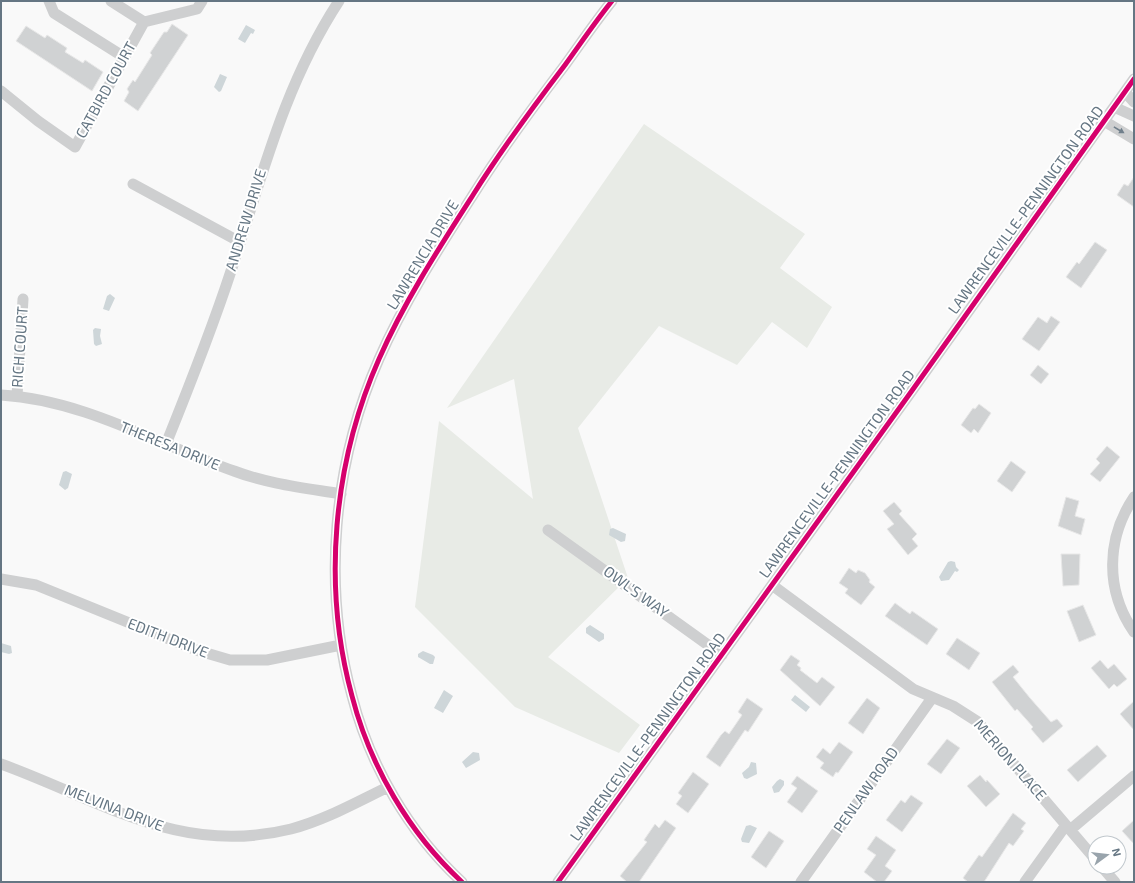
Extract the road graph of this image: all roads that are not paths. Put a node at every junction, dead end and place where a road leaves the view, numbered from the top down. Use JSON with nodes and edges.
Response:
{"nodes":[{"id":1,"x":49,"y":1,"type":"edge"},
{"id":2,"x":111,"y":1,"type":"edge"},
{"id":3,"x":202,"y":1,"type":"edge"},
{"id":4,"x":339,"y":1,"type":"edge"},
{"id":5,"x":612,"y":1,"type":"edge"},
{"id":6,"x":144,"y":22,"type":"junction"},
{"id":7,"x":124,"y":57,"type":"junction"},
{"id":8,"x":1134,"y":79,"type":"edge"},
{"id":9,"x":1,"y":91,"type":"edge"},
{"id":10,"x":1125,"y":92,"type":"junction"},
{"id":11,"x":1134,"y":102,"type":"edge"},
{"id":12,"x":1114,"y":107,"type":"junction"},
{"id":13,"x":1134,"y":116,"type":"edge"},
{"id":14,"x":1104,"y":121,"type":"junction"},
{"id":15,"x":1134,"y":139,"type":"edge"},
{"id":16,"x":132,"y":184,"type":"dead end"},
{"id":17,"x":240,"y":242,"type":"junction"},
{"id":18,"x":23,"y":299,"type":"dead end"},
{"id":19,"x":1,"y":395,"type":"edge"},
{"id":20,"x":17,"y":396,"type":"junction"},
{"id":21,"x":166,"y":444,"type":"junction"},
{"id":22,"x":341,"y":494,"type":"junction"},
{"id":23,"x":1134,"y":497,"type":"edge"},
{"id":24,"x":548,"y":530,"type":"dead end"},
{"id":25,"x":1,"y":579,"type":"edge"},
{"id":26,"x":772,"y":585,"type":"junction"},
{"id":27,"x":1134,"y":632,"type":"edge"},
{"id":28,"x":341,"y":645,"type":"junction"},
{"id":29,"x":722,"y":655,"type":"junction"},
{"id":30,"x":932,"y":698,"type":"junction"},
{"id":31,"x":1,"y":764,"type":"edge"},
{"id":32,"x":1134,"y":776,"type":"edge"},
{"id":33,"x":388,"y":787,"type":"junction"},
{"id":34,"x":1068,"y":827,"type":"junction"},
{"id":35,"x":1087,"y":850,"type":"edge"},
{"id":36,"x":462,"y":882,"type":"edge"},
{"id":37,"x":558,"y":882,"type":"edge"},
{"id":38,"x":801,"y":882,"type":"edge"},
{"id":39,"x":1025,"y":882,"type":"edge"}],
"edges":[{"from":1,"to":7,"type":"street"},
{"from":2,"to":6,"type":"street"},
{"from":3,"to":6,"type":"street"},
{"from":4,"to":17,"type":"street","name":"ANDREW DRIVE"},
{"from":5,"to":22,"type":"street","name":"LAWRENCIA DRIVE"},
{"from":6,"to":7,"type":"street","name":"CATBIRD COURT"},
{"from":7,"to":9,"type":"street","name":"CATBIRD COURT"},
{"from":8,"to":10,"type":"street","name":"LAWRENCEVILLE-PENNINGTON ROAD"},
{"from":10,"to":11,"type":"street"},
{"from":10,"to":12,"type":"street","name":"LAWRENCEVILLE-PENNINGTON ROAD"},
{"from":12,"to":13,"type":"street"},
{"from":12,"to":14,"type":"street","name":"LAWRENCEVILLE-PENNINGTON ROAD"},
{"from":14,"to":15,"type":"street","one_way":true},
{"from":14,"to":26,"type":"street","name":"LAWRENCEVILLE-PENNINGTON ROAD"},
{"from":16,"to":17,"type":"street"},
{"from":17,"to":21,"type":"street","name":"ANDREW DRIVE"},
{"from":18,"to":20,"type":"street","name":"RICH COURT"},
{"from":19,"to":20,"type":"street","name":"THERESA DRIVE"},
{"from":20,"to":21,"type":"street","name":"THERESA DRIVE"},
{"from":21,"to":22,"type":"street","name":"THERESA DRIVE"},
{"from":22,"to":28,"type":"street","name":"LAWRENCIA DRIVE"},
{"from":23,"to":27,"type":"street"},
{"from":24,"to":29,"type":"street","name":"OWL'S WAY"},
{"from":25,"to":28,"type":"street","name":"EDITH DRIVE"},
{"from":26,"to":29,"type":"street","name":"LAWRENCEVILLE-PENNINGTON ROAD"},
{"from":26,"to":30,"type":"street","name":"MERION PLACE"},
{"from":28,"to":33,"type":"street","name":"LAWRENCIA DRIVE"},
{"from":29,"to":37,"type":"street","name":"LAWRENCEVILLE-PENNINGTON ROAD"},
{"from":30,"to":34,"type":"street","name":"MERION PLACE"},
{"from":30,"to":38,"type":"street","name":"PENLAW ROAD"},
{"from":31,"to":33,"type":"street","name":"MELVINA DRIVE"},
{"from":32,"to":34,"type":"street"},
{"from":33,"to":36,"type":"street","name":"LAWRENCIA DRIVE"},
{"from":34,"to":35,"type":"street","name":"MERION PLACE"},
{"from":34,"to":39,"type":"street"}]}
